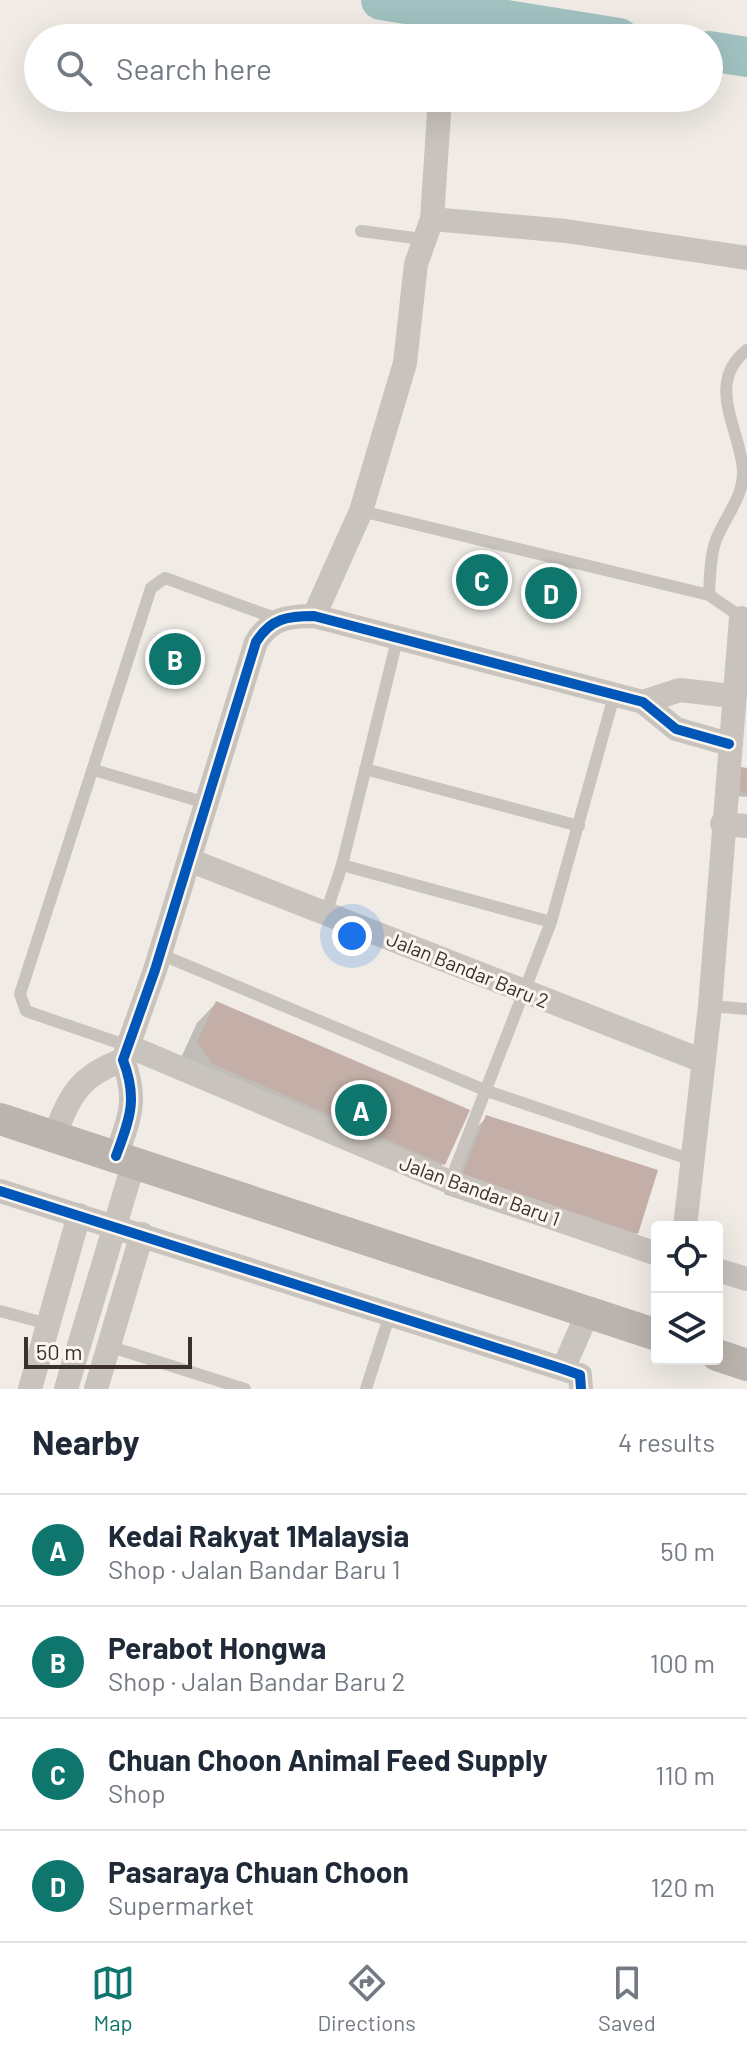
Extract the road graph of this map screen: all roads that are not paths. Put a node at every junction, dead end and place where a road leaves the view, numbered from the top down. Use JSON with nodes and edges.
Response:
{"nodes":[{"id":1,"x":439,"y":112,"type":"edge"},
{"id":2,"x":427,"y":229,"type":"junction"},
{"id":3,"x":361,"y":231,"type":"dead end"},
{"id":4,"x":747,"y":258,"type":"edge"},
{"id":5,"x":747,"y":350,"type":"edge"},
{"id":6,"x":361,"y":511,"type":"junction"},
{"id":7,"x":709,"y":595,"type":"junction"},
{"id":8,"x":314,"y":616,"type":"junction"},
{"id":9,"x":278,"y":619,"type":"junction"},
{"id":10,"x":744,"y":619,"type":"edge"},
{"id":11,"x":397,"y":640,"type":"junction"},
{"id":12,"x":614,"y":696,"type":"junction"},
{"id":13,"x":732,"y":696,"type":"junction"},
{"id":14,"x":643,"y":702,"type":"junction"},
{"id":15,"x":729,"y":744,"type":"junction"},
{"id":16,"x":365,"y":769,"type":"junction"},
{"id":17,"x":94,"y":770,"type":"junction"},
{"id":18,"x":206,"y":803,"type":"junction"},
{"id":19,"x":722,"y":824,"type":"junction"},
{"id":20,"x":579,"y":826,"type":"junction"},
{"id":21,"x":747,"y":826,"type":"edge"},
{"id":22,"x":189,"y":860,"type":"junction"},
{"id":23,"x":342,"y":865,"type":"junction"},
{"id":24,"x":326,"y":913,"type":"junction"},
{"id":25,"x":551,"y":922,"type":"junction"},
{"id":26,"x":160,"y":954,"type":"junction"},
{"id":27,"x":525,"y":992,"type":"junction"},
{"id":28,"x":710,"y":1006,"type":"junction"},
{"id":29,"x":747,"y":1009,"type":"edge"},
{"id":30,"x":126,"y":1053,"type":"junction"},
{"id":31,"x":703,"y":1061,"type":"junction"},
{"id":32,"x":487,"y":1091,"type":"junction"},
{"id":33,"x":0,"y":1119,"type":"edge"},
{"id":34,"x":54,"y":1136,"type":"junction"},
{"id":35,"x":125,"y":1159,"type":"junction"},
{"id":36,"x":692,"y":1160,"type":"junction"},
{"id":37,"x":450,"y":1182,"type":"junction"},
{"id":38,"x":0,"y":1191,"type":"edge"},
{"id":39,"x":79,"y":1215,"type":"junction"},
{"id":40,"x":686,"y":1221,"type":"edge"},
{"id":41,"x":114,"y":1225,"type":"junction"},
{"id":42,"x":142,"y":1234,"type":"junction"},
{"id":43,"x":651,"y":1252,"type":"edge"},
{"id":44,"x":723,"y":1272,"type":"edge"},
{"id":45,"x":747,"y":1279,"type":"edge"},
{"id":46,"x":0,"y":1311,"type":"edge"},
{"id":47,"x":588,"y":1312,"type":"junction"},
{"id":48,"x":390,"y":1314,"type":"junction"},
{"id":49,"x":48,"y":1324,"type":"junction"},
{"id":50,"x":651,"y":1333,"type":"edge"},
{"id":51,"x":108,"y":1346,"type":"junction"},
{"id":52,"x":723,"y":1357,"type":"edge"},
{"id":53,"x":747,"y":1365,"type":"edge"},
{"id":54,"x":563,"y":1369,"type":"junction"},
{"id":55,"x":30,"y":1389,"type":"edge"},
{"id":56,"x":66,"y":1389,"type":"edge"},
{"id":57,"x":96,"y":1389,"type":"edge"},
{"id":58,"x":245,"y":1389,"type":"edge"},
{"id":59,"x":366,"y":1389,"type":"edge"},
{"id":60,"x":581,"y":1389,"type":"edge"}],
"edges":[{"from":1,"to":2,"type":"street"},
{"from":2,"to":3,"type":"lane"},
{"from":2,"to":4,"type":"street"},
{"from":2,"to":6,"type":"street"},
{"from":5,"to":7,"type":"lane"},
{"from":6,"to":7,"type":"lane"},
{"from":6,"to":8,"type":"street"},
{"from":7,"to":10,"type":"lane"},
{"from":8,"to":9,"type":"street"},
{"from":8,"to":11,"type":"street"},
{"from":9,"to":17,"type":"lane"},
{"from":9,"to":18,"type":"street"},
{"from":10,"to":13,"type":"street"},
{"from":11,"to":12,"type":"street"},
{"from":11,"to":16,"type":"lane"},
{"from":12,"to":14,"type":"street"},
{"from":12,"to":20,"type":"lane"},
{"from":13,"to":14,"type":"street"},
{"from":13,"to":15,"type":"street"},
{"from":14,"to":15,"type":"street"},
{"from":15,"to":19,"type":"street"},
{"from":16,"to":20,"type":"lane"},
{"from":16,"to":23,"type":"lane"},
{"from":17,"to":18,"type":"lane"},
{"from":17,"to":30,"type":"lane"},
{"from":18,"to":22,"type":"street"},
{"from":19,"to":21,"type":"street"},
{"from":19,"to":28,"type":"street"},
{"from":20,"to":25,"type":"lane"},
{"from":22,"to":24,"type":"street","name":"Jalan Bandar Baru 2"},
{"from":22,"to":26,"type":"street"},
{"from":23,"to":24,"type":"lane"},
{"from":23,"to":25,"type":"lane"},
{"from":24,"to":27,"type":"street","name":"Jalan Bandar Baru 2"},
{"from":25,"to":27,"type":"lane"},
{"from":26,"to":30,"type":"street"},
{"from":26,"to":32,"type":"lane"},
{"from":27,"to":31,"type":"street","name":"Jalan Bandar Baru 2"},
{"from":27,"to":32,"type":"lane"},
{"from":28,"to":29,"type":"lane"},
{"from":28,"to":31,"type":"street"},
{"from":30,"to":34,"type":"street"},
{"from":30,"to":35,"type":"street"},
{"from":30,"to":37,"type":"street","name":"Jalan Bandar Baru 1"},
{"from":31,"to":36,"type":"street"},
{"from":32,"to":36,"type":"lane"},
{"from":32,"to":37,"type":"lane"},
{"from":33,"to":34,"type":"main road"},
{"from":34,"to":35,"type":"main road"},
{"from":35,"to":41,"type":"street"},
{"from":35,"to":47,"type":"main road"},
{"from":36,"to":40,"type":"street"},
{"from":37,"to":43,"type":"street","name":"Jalan Bandar Baru 1"},
{"from":38,"to":39,"type":"street"},
{"from":39,"to":41,"type":"street"},
{"from":39,"to":49,"type":"street"},
{"from":41,"to":42,"type":"street"},
{"from":41,"to":56,"type":"street"},
{"from":42,"to":48,"type":"street"},
{"from":42,"to":51,"type":"street"},
{"from":44,"to":45,"type":"street"},
{"from":46,"to":49,"type":"lane"},
{"from":47,"to":50,"type":"main road"},
{"from":47,"to":54,"type":"street"},
{"from":48,"to":54,"type":"street"},
{"from":48,"to":59,"type":"lane"},
{"from":49,"to":55,"type":"street"},
{"from":51,"to":57,"type":"street"},
{"from":51,"to":58,"type":"lane"},
{"from":52,"to":53,"type":"main road"},
{"from":54,"to":60,"type":"street"}]}
